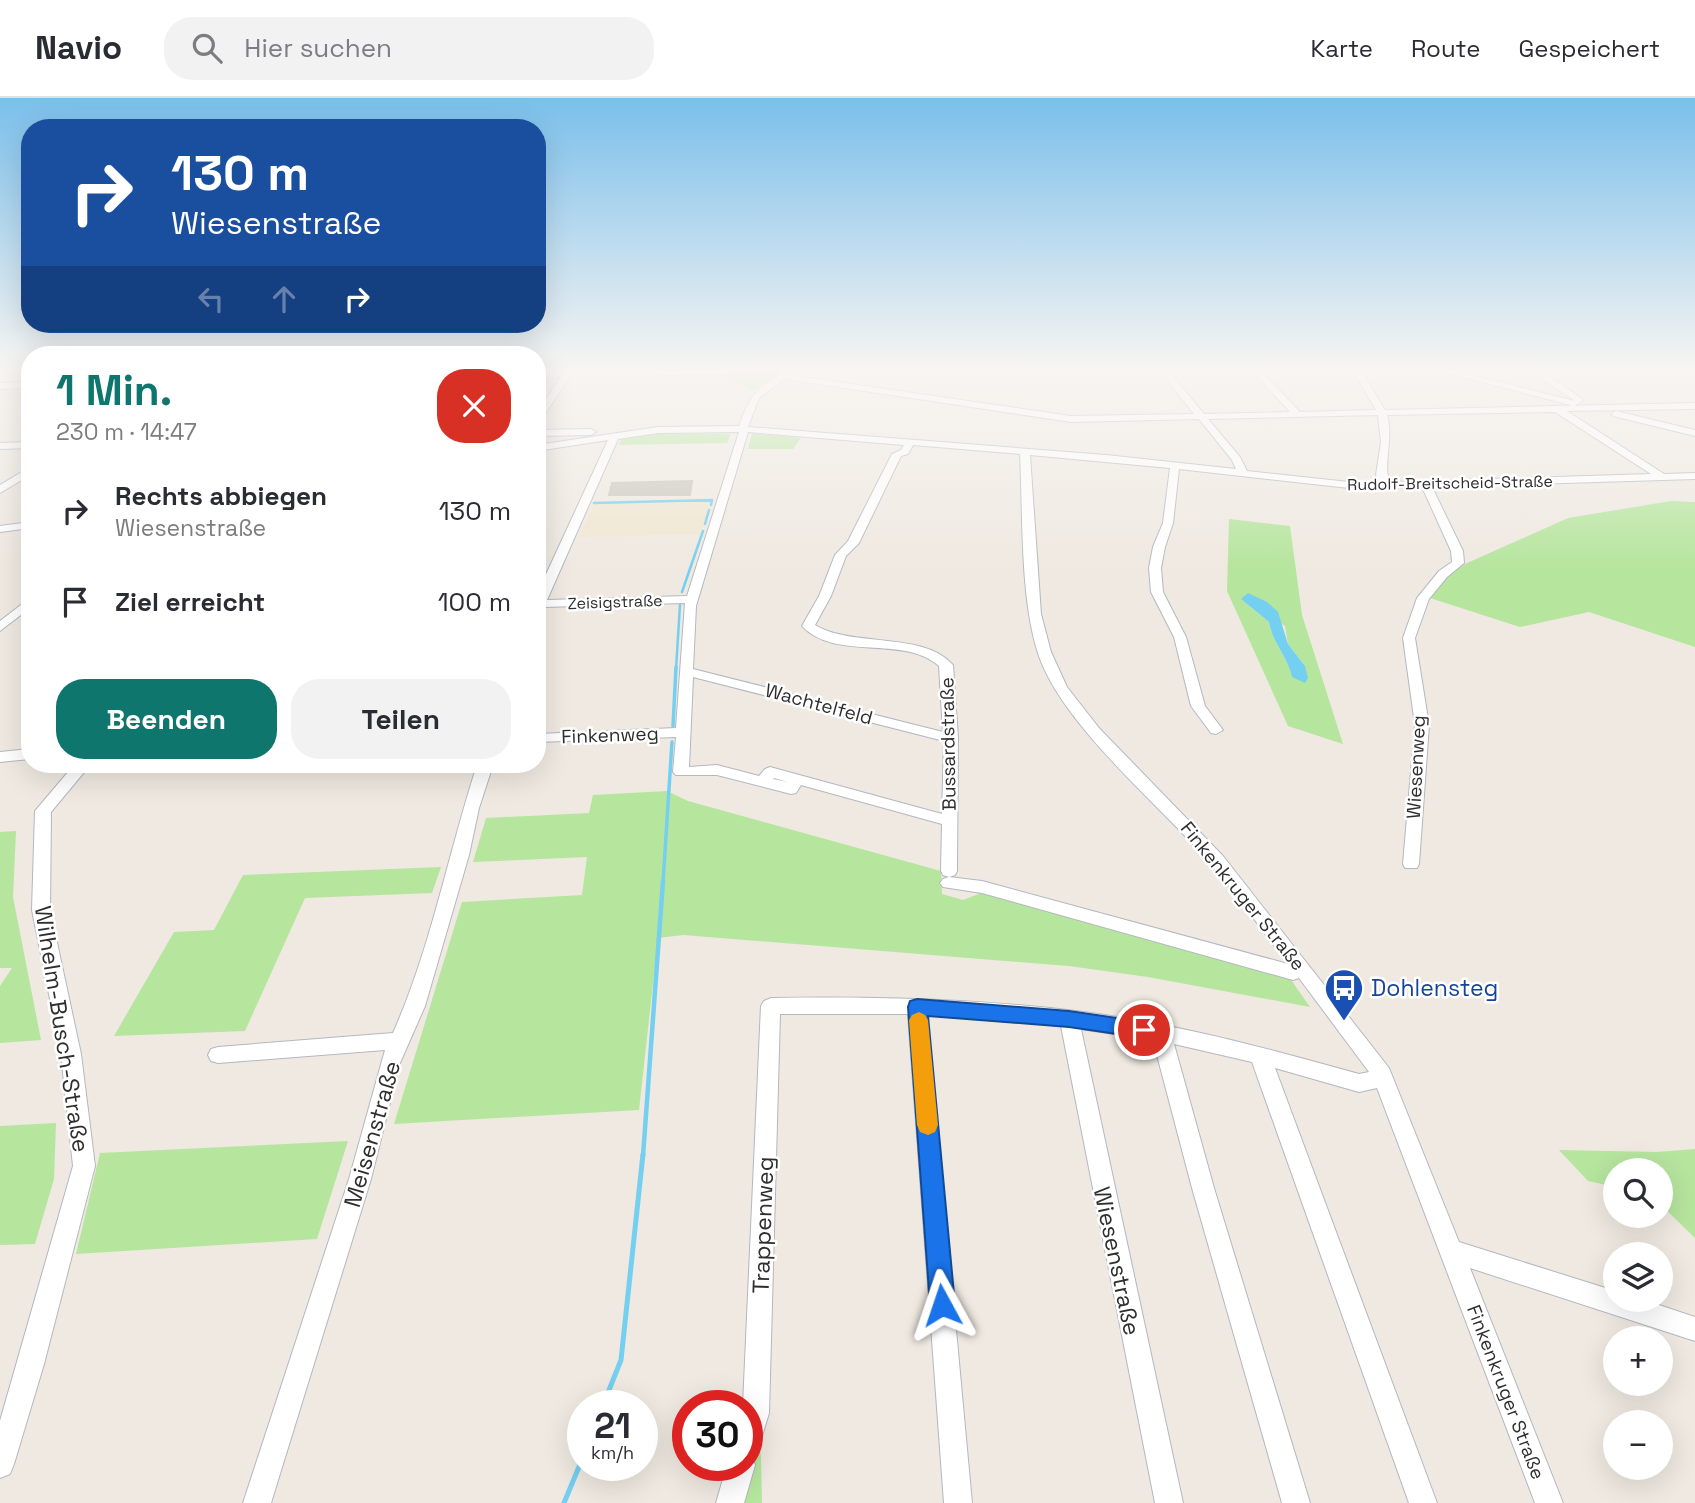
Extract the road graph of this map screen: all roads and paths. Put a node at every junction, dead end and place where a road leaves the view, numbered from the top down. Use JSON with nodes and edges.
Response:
{"nodes":[{"id":1,"x":617,"y":434,"type":"edge"},
{"id":2,"x":614,"y":435,"type":"edge"},
{"id":3,"x":744,"y":435,"type":"edge"},
{"id":4,"x":788,"y":435,"type":"edge"},
{"id":5,"x":1216,"y":435,"type":"edge"},
{"id":6,"x":1385,"y":435,"type":"edge"},
{"id":7,"x":1596,"y":435,"type":"edge"},
{"id":8,"x":910,"y":442,"type":"joint"},
{"id":9,"x":21,"y":445,"type":"edge"},
{"id":10,"x":0,"y":446,"type":"edge"},
{"id":11,"x":546,"y":446,"type":"edge"},
{"id":12,"x":897,"y":448,"type":"junction"},
{"id":13,"x":1025,"y":452,"type":"junction"},
{"id":14,"x":1175,"y":465,"type":"junction"},
{"id":15,"x":1243,"y":473,"type":"junction"},
{"id":16,"x":21,"y":476,"type":"edge"},
{"id":17,"x":1695,"y":476,"type":"edge"},
{"id":18,"x":1661,"y":477,"type":"junction"},
{"id":19,"x":1426,"y":484,"type":"junction"},
{"id":20,"x":1387,"y":485,"type":"junction"},
{"id":21,"x":0,"y":489,"type":"edge"},
{"id":22,"x":21,"y":526,"type":"edge"},
{"id":23,"x":0,"y":529,"type":"edge"},
{"id":24,"x":546,"y":589,"type":"edge"},
{"id":25,"x":693,"y":599,"type":"junction"},
{"id":26,"x":546,"y":606,"type":"edge"},
{"id":27,"x":21,"y":610,"type":"edge"},
{"id":28,"x":0,"y":627,"type":"edge"},
{"id":29,"x":687,"y":671,"type":"junction"},
{"id":30,"x":1216,"y":730,"type":"dead end"},
{"id":31,"x":682,"y":732,"type":"junction"},
{"id":32,"x":546,"y":738,"type":"edge"},
{"id":33,"x":951,"y":738,"type":"junction"},
{"id":34,"x":21,"y":755,"type":"edge"},
{"id":35,"x":0,"y":757,"type":"edge"},
{"id":36,"x":75,"y":773,"type":"edge"},
{"id":37,"x":482,"y":773,"type":"edge"},
{"id":38,"x":949,"y":821,"type":"junction"},
{"id":39,"x":1410,"y":864,"type":"dead end"},
{"id":40,"x":1303,"y":969,"type":"junction"},
{"id":41,"x":917,"y":1007,"type":"junction"},
{"id":42,"x":1069,"y":1019,"type":"junction"},
{"id":43,"x":1161,"y":1033,"type":"junction"},
{"id":44,"x":401,"y":1041,"type":"junction"},
{"id":45,"x":218,"y":1055,"type":"dead end"},
{"id":46,"x":1260,"y":1055,"type":"junction"},
{"id":47,"x":1382,"y":1074,"type":"junction"},
{"id":48,"x":1452,"y":1251,"type":"junction"},
{"id":49,"x":1695,"y":1329,"type":"edge"},
{"id":50,"x":757,"y":1390,"type":"edge"},
{"id":51,"x":0,"y":1464,"type":"edge"},
{"id":52,"x":736,"y":1481,"type":"edge"},
{"id":53,"x":257,"y":1503,"type":"edge"},
{"id":54,"x":730,"y":1503,"type":"edge"},
{"id":55,"x":958,"y":1503,"type":"edge"},
{"id":56,"x":1169,"y":1503,"type":"edge"},
{"id":57,"x":1296,"y":1503,"type":"edge"},
{"id":58,"x":1423,"y":1503,"type":"edge"},
{"id":59,"x":1549,"y":1503,"type":"edge"}],
"edges":[{"from":1,"to":24,"type":"street"},
{"from":2,"to":11,"type":"street"},
{"from":3,"to":25,"type":"street"},
{"from":4,"to":12,"type":"street"},
{"from":5,"to":15,"type":"street"},
{"from":6,"to":20,"type":"street"},
{"from":7,"to":18,"type":"street"},
{"from":8,"to":12,"type":"street","name":"Bussardstraße"},
{"from":8,"to":13,"type":"street","name":"Rudolf-Breitscheid-Straße"},
{"from":9,"to":10,"type":"street"},
{"from":12,"to":33,"type":"street","name":"Bussardstraße"},
{"from":13,"to":14,"type":"street","name":"Rudolf-Breitscheid-Straße"},
{"from":13,"to":40,"type":"street","name":"Finkenkruger Straße"},
{"from":14,"to":15,"type":"street","name":"Rudolf-Breitscheid-Straße"},
{"from":14,"to":30,"type":"street"},
{"from":15,"to":20,"type":"street","name":"Rudolf-Breitscheid-Straße"},
{"from":16,"to":21,"type":"street"},
{"from":17,"to":18,"type":"street","name":"Rudolf-Breitscheid-Straße"},
{"from":18,"to":19,"type":"street","name":"Rudolf-Breitscheid-Straße"},
{"from":19,"to":20,"type":"street","name":"Rudolf-Breitscheid-Straße"},
{"from":19,"to":39,"type":"street","name":"Wiesenweg"},
{"from":22,"to":23,"type":"street"},
{"from":25,"to":26,"type":"street","name":"Zeisigstraße"},
{"from":25,"to":29,"type":"street"},
{"from":27,"to":28,"type":"street"},
{"from":29,"to":31,"type":"street"},
{"from":29,"to":33,"type":"street","name":"Wachtelfeld"},
{"from":31,"to":32,"type":"street","name":"Finkenweg"},
{"from":31,"to":38,"type":"street"},
{"from":33,"to":38,"type":"street","name":"Bussardstraße"},
{"from":34,"to":35,"type":"street"},
{"from":36,"to":51,"type":"street","name":"Wilhelm-Busch-Straße"},
{"from":37,"to":44,"type":"street","name":"Meisenstraße"},
{"from":38,"to":40,"type":"street","name":"Bussardstraße"},
{"from":40,"to":47,"type":"street","name":"Finkenkruger Straße"},
{"from":41,"to":42,"type":"street"},
{"from":41,"to":50,"type":"street","name":"Trappenweg"},
{"from":41,"to":55,"type":"street"},
{"from":42,"to":43,"type":"street"},
{"from":42,"to":56,"type":"street","name":"Wiesenstraße"},
{"from":43,"to":46,"type":"street"},
{"from":43,"to":57,"type":"street"},
{"from":44,"to":45,"type":"street"},
{"from":44,"to":53,"type":"street","name":"Meisenstraße"},
{"from":46,"to":47,"type":"street"},
{"from":46,"to":58,"type":"street"},
{"from":47,"to":48,"type":"street","name":"Finkenkruger Straße"},
{"from":48,"to":49,"type":"street"},
{"from":48,"to":59,"type":"street","name":"Finkenkruger Straße"},
{"from":52,"to":54,"type":"street"}]}
